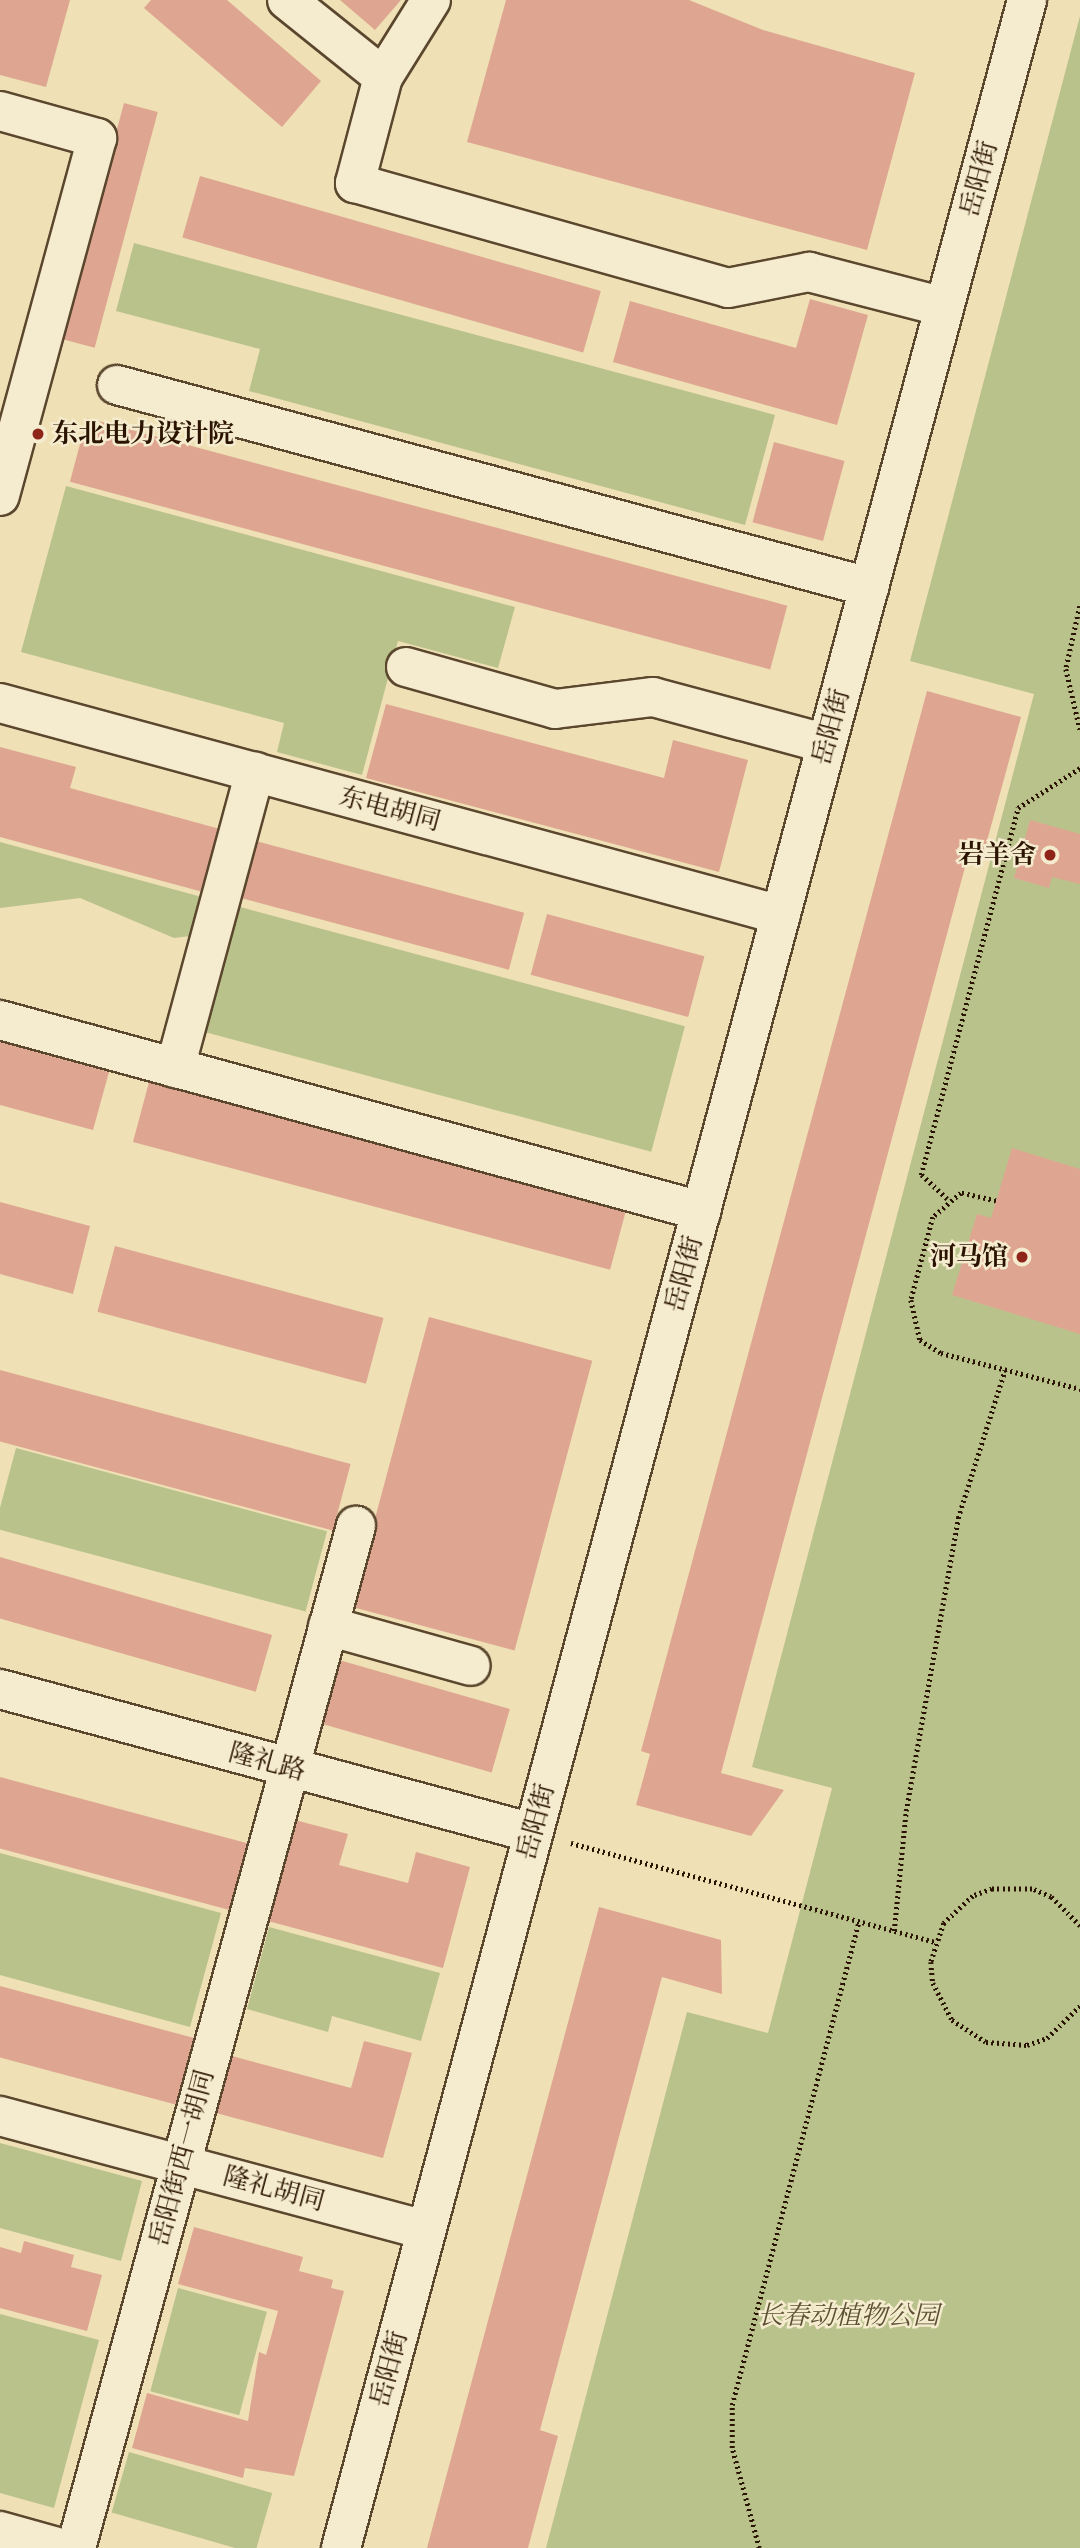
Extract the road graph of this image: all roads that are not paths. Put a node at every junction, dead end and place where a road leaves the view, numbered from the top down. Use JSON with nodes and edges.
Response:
{"nodes":[{"id":1,"x":288,"y":0,"type":"edge"},
{"id":2,"x":431,"y":0,"type":"edge"},
{"id":3,"x":1027,"y":0,"type":"edge"},
{"id":4,"x":383,"y":77,"type":"junction"},
{"id":5,"x":0,"y":111,"type":"edge"},
{"id":6,"x":944,"y":306,"type":"junction"},
{"id":7,"x":117,"y":385,"type":"dead end"},
{"id":8,"x":0,"y":496,"type":"edge"},
{"id":9,"x":869,"y":587,"type":"junction"},
{"id":10,"x":406,"y":667,"type":"dead end"},
{"id":11,"x":0,"y":703,"type":"edge"},
{"id":12,"x":827,"y":744,"type":"junction"},
{"id":13,"x":255,"y":772,"type":"junction"},
{"id":14,"x":780,"y":915,"type":"junction"},
{"id":15,"x":0,"y":1020,"type":"edge"},
{"id":16,"x":175,"y":1068,"type":"junction"},
{"id":17,"x":701,"y":1211,"type":"junction"},
{"id":18,"x":356,"y":1526,"type":"dead end"},
{"id":19,"x":328,"y":1626,"type":"junction"},
{"id":20,"x":471,"y":1666,"type":"dead end"},
{"id":21,"x":0,"y":1689,"type":"edge"},
{"id":22,"x":289,"y":1768,"type":"junction"},
{"id":23,"x":533,"y":1833,"type":"junction"},
{"id":24,"x":0,"y":2116,"type":"edge"},
{"id":25,"x":181,"y":2164,"type":"junction"},
{"id":26,"x":426,"y":2230,"type":"junction"},
{"id":27,"x":0,"y":2531,"type":"edge"},
{"id":28,"x":61,"y":2548,"type":"edge"},
{"id":29,"x":76,"y":2548,"type":"edge"},
{"id":30,"x":341,"y":2548,"type":"edge"}],
"edges":[{"from":1,"to":4,"type":"street"},
{"from":2,"to":4,"type":"street"},
{"from":3,"to":6,"type":"street","name":"岳阳街"},
{"from":4,"to":6,"type":"street"},
{"from":5,"to":8,"type":"street"},
{"from":6,"to":9,"type":"street","name":"岳阳街"},
{"from":7,"to":9,"type":"street"},
{"from":9,"to":12,"type":"street","name":"岳阳街"},
{"from":10,"to":12,"type":"street"},
{"from":11,"to":13,"type":"street","name":"东电胡同"},
{"from":12,"to":14,"type":"street","name":"岳阳街"},
{"from":13,"to":14,"type":"street","name":"东电胡同"},
{"from":13,"to":16,"type":"street"},
{"from":14,"to":17,"type":"street","name":"岳阳街"},
{"from":15,"to":16,"type":"street"},
{"from":16,"to":17,"type":"street"},
{"from":17,"to":23,"type":"street","name":"岳阳街"},
{"from":18,"to":19,"type":"street","name":"岳阳街西一胡同"},
{"from":19,"to":20,"type":"street"},
{"from":19,"to":22,"type":"street","name":"岳阳街西一胡同"},
{"from":21,"to":22,"type":"street","name":"隆礼路"},
{"from":22,"to":23,"type":"street","name":"隆礼路"},
{"from":22,"to":25,"type":"street","name":"岳阳街西一胡同"},
{"from":23,"to":26,"type":"street","name":"岳阳街"},
{"from":24,"to":25,"type":"street","name":"隆礼胡同"},
{"from":25,"to":26,"type":"street","name":"隆礼胡同"},
{"from":25,"to":29,"type":"street","name":"岳阳街西一胡同"},
{"from":26,"to":30,"type":"street","name":"岳阳街"},
{"from":27,"to":28,"type":"street"}]}
